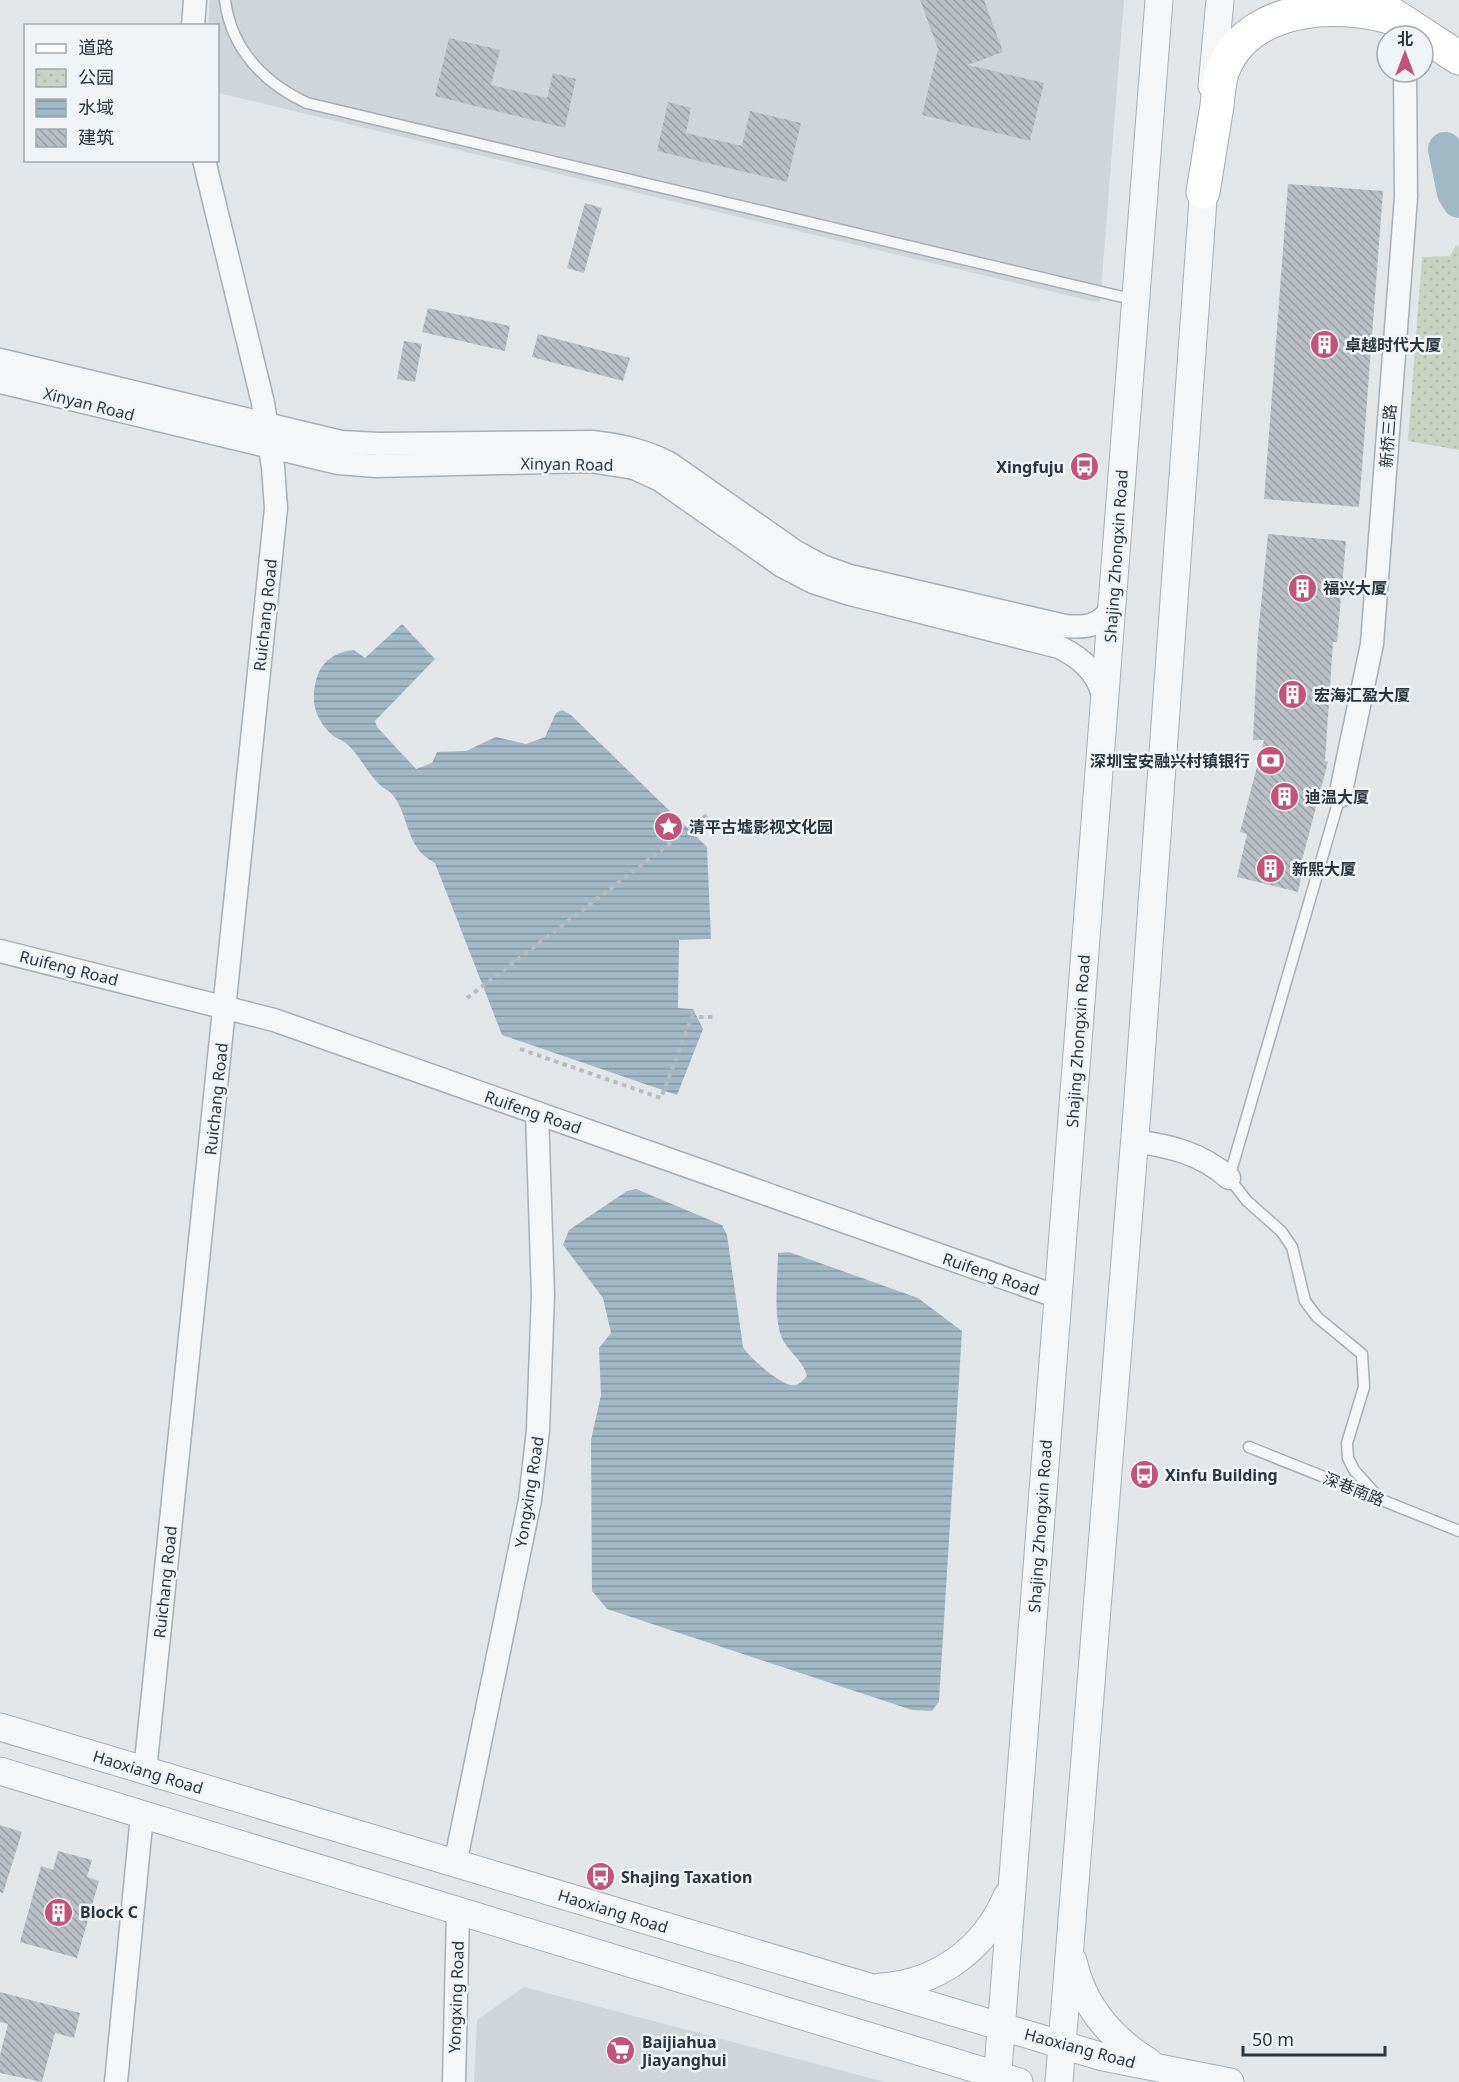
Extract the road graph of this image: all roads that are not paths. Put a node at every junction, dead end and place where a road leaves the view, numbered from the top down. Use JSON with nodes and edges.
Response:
{"nodes":[{"id":1,"x":195,"y":0,"type":"edge"},
{"id":2,"x":225,"y":0,"type":"edge"},
{"id":3,"x":1159,"y":0,"type":"edge"},
{"id":4,"x":1220,"y":0,"type":"edge"},
{"id":5,"x":1371,"y":0,"type":"edge"},
{"id":6,"x":193,"y":24,"type":"edge"},
{"id":7,"x":1395,"y":24,"type":"edge"},
{"id":8,"x":1398,"y":24,"type":"edge"},
{"id":9,"x":1435,"y":45,"type":"edge"},
{"id":10,"x":1459,"y":58,"type":"edge"},
{"id":11,"x":1405,"y":84,"type":"edge"},
{"id":12,"x":204,"y":162,"type":"edge"},
{"id":13,"x":1203,"y":192,"type":"junction"},
{"id":14,"x":1136,"y":300,"type":"junction"},
{"id":15,"x":0,"y":360,"type":"edge"},
{"id":16,"x":0,"y":382,"type":"edge"},
{"id":17,"x":269,"y":437,"type":"junction"},
{"id":18,"x":1112,"y":607,"type":"junction"},
{"id":19,"x":1104,"y":706,"type":"junction"},
{"id":20,"x":1341,"y":796,"type":"joint"},
{"id":21,"x":0,"y":951,"type":"edge"},
{"id":22,"x":226,"y":1006,"type":"junction"},
{"id":23,"x":537,"y":1113,"type":"junction"},
{"id":24,"x":1134,"y":1141,"type":"junction"},
{"id":25,"x":1229,"y":1178,"type":"junction"},
{"id":26,"x":1058,"y":1298,"type":"junction"},
{"id":27,"x":1249,"y":1447,"type":"dead end"},
{"id":28,"x":1380,"y":1499,"type":"junction"},
{"id":29,"x":1459,"y":1531,"type":"edge"},
{"id":30,"x":0,"y":1727,"type":"edge"},
{"id":31,"x":145,"y":1771,"type":"junction"},
{"id":32,"x":0,"y":1772,"type":"edge"},
{"id":33,"x":142,"y":1815,"type":"junction"},
{"id":34,"x":455,"y":1863,"type":"junction"},
{"id":35,"x":1013,"y":1878,"type":"junction"},
{"id":36,"x":459,"y":1911,"type":"junction"},
{"id":37,"x":1070,"y":1940,"type":"junction"},
{"id":38,"x":869,"y":1987,"type":"junction"},
{"id":39,"x":1002,"y":2026,"type":"junction"},
{"id":40,"x":1062,"y":2044,"type":"junction"},
{"id":41,"x":915,"y":2050,"type":"junction"},
{"id":42,"x":1166,"y":2069,"type":"junction"},
{"id":43,"x":1005,"y":2080,"type":"edge"},
{"id":44,"x":116,"y":2082,"type":"edge"},
{"id":45,"x":454,"y":2082,"type":"edge"},
{"id":46,"x":954,"y":2082,"type":"edge"},
{"id":47,"x":1059,"y":2082,"type":"edge"},
{"id":48,"x":1230,"y":2082,"type":"edge"}],
"edges":[{"from":1,"to":6,"type":"street"},
{"from":2,"to":14,"type":"lane"},
{"from":3,"to":14,"type":"street","name":"Shajing Zhongxin Road"},
{"from":4,"to":13,"type":"street"},
{"from":5,"to":8,"type":"main road"},
{"from":7,"to":13,"type":"main road"},
{"from":9,"to":10,"type":"main road"},
{"from":11,"to":20,"type":"street","name":"新桥三路"},
{"from":12,"to":17,"type":"street","name":"Ruichang Road"},
{"from":13,"to":24,"type":"street"},
{"from":14,"to":18,"type":"street","name":"Shajing Zhongxin Road"},
{"from":15,"to":17,"type":"street","name":"Xinyan Road"},
{"from":16,"to":17,"type":"street","name":"Xinyan Road"},
{"from":17,"to":18,"type":"street","name":"Xinyan Road"},
{"from":17,"to":19,"type":"street","name":"Xinyan Road"},
{"from":17,"to":22,"type":"street","name":"Ruichang Road"},
{"from":18,"to":19,"type":"street","name":"Shajing Zhongxin Road"},
{"from":19,"to":26,"type":"street","name":"Shajing Zhongxin Road"},
{"from":20,"to":25,"type":"lane"},
{"from":21,"to":22,"type":"street","name":"Ruifeng Road"},
{"from":22,"to":23,"type":"street","name":"Ruifeng Road"},
{"from":22,"to":31,"type":"street","name":"Ruichang Road"},
{"from":23,"to":26,"type":"street","name":"Ruifeng Road"},
{"from":23,"to":34,"type":"street","name":"Yongxing Road"},
{"from":24,"to":25,"type":"street"},
{"from":24,"to":37,"type":"street"},
{"from":25,"to":28,"type":"lane"},
{"from":26,"to":35,"type":"street","name":"Shajing Zhongxin Road"},
{"from":27,"to":28,"type":"lane","name":"深巷南路"},
{"from":28,"to":29,"type":"lane","name":"深巷南路"},
{"from":30,"to":31,"type":"street","name":"Haoxiang Road"},
{"from":31,"to":34,"type":"street","name":"Haoxiang Road"},
{"from":32,"to":33,"type":"street"},
{"from":33,"to":36,"type":"street"},
{"from":33,"to":44,"type":"street"},
{"from":34,"to":38,"type":"street","name":"Haoxiang Road"},
{"from":35,"to":38,"type":"street"},
{"from":35,"to":39,"type":"street","name":"Shajing Zhongxin Road"},
{"from":36,"to":41,"type":"street"},
{"from":36,"to":45,"type":"street","name":"Yongxing Road"},
{"from":37,"to":40,"type":"street"},
{"from":37,"to":42,"type":"street"},
{"from":38,"to":39,"type":"street","name":"Haoxiang Road"},
{"from":39,"to":40,"type":"street","name":"Haoxiang Road"},
{"from":39,"to":43,"type":"street","name":"Shajing Zhongxin Road"},
{"from":40,"to":42,"type":"street","name":"Haoxiang Road"},
{"from":40,"to":47,"type":"street"},
{"from":41,"to":43,"type":"street"},
{"from":41,"to":46,"type":"street"},
{"from":42,"to":48,"type":"street","name":"Haoxiang Road"}]}
